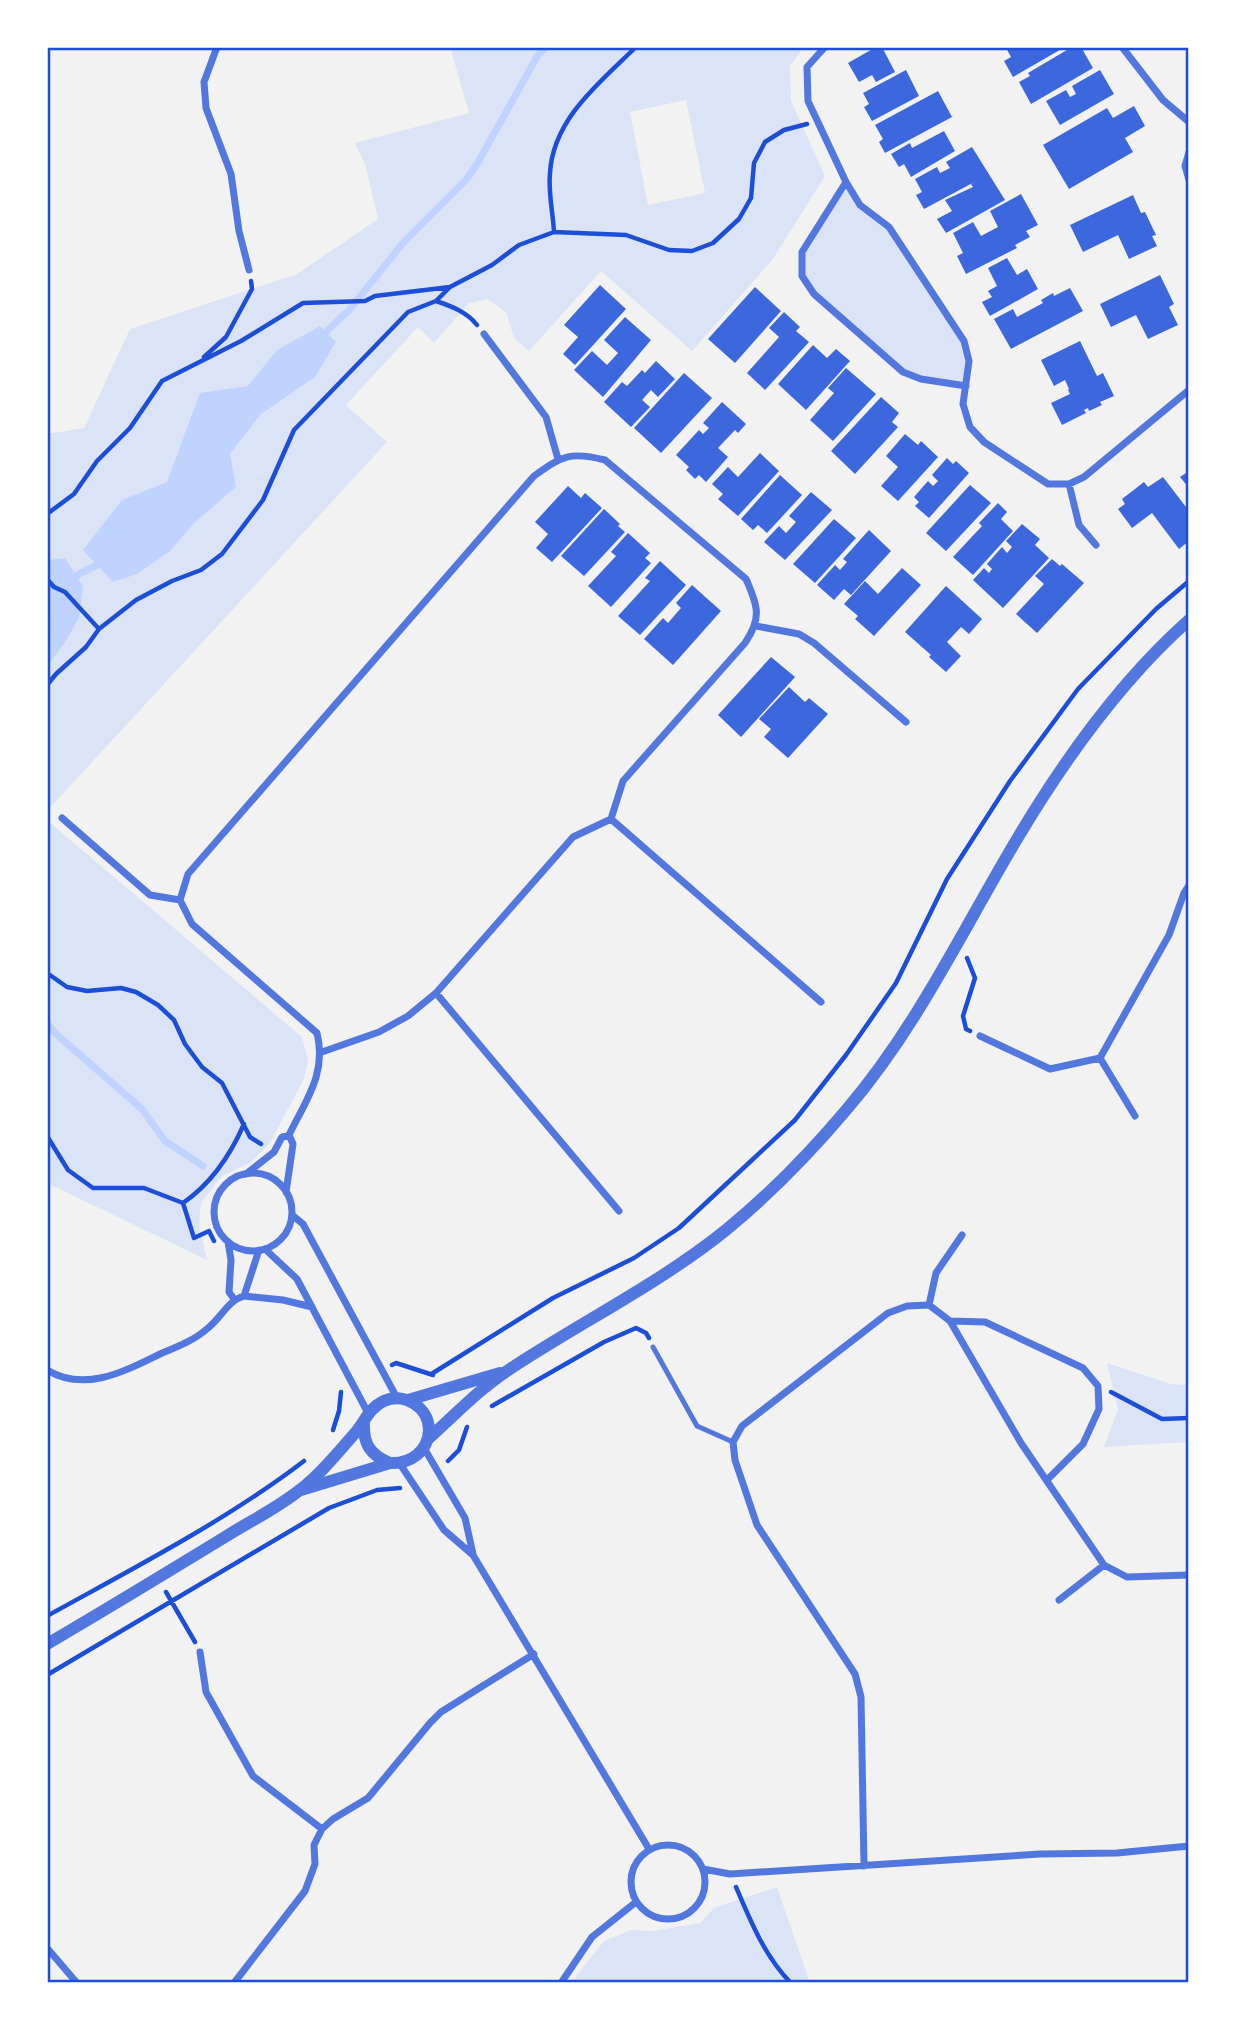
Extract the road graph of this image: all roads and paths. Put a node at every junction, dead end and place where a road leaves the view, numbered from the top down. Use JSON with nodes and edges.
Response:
{"nodes":[{"id":1,"x":217,"y":47,"type":"edge"},
{"id":2,"x":636,"y":47,"type":"edge"},
{"id":3,"x":825,"y":47,"type":"edge"},
{"id":4,"x":1122,"y":47,"type":"edge"},
{"id":5,"x":818,"y":122,"type":"junction"},
{"id":6,"x":1189,"y":122,"type":"edge"},
{"id":7,"x":1189,"y":152,"type":"edge"},
{"id":8,"x":1189,"y":180,"type":"edge"},
{"id":9,"x":846,"y":182,"type":"junction"},
{"id":10,"x":554,"y":232,"type":"junction"},
{"id":11,"x":250,"y":270,"type":"joint"},
{"id":12,"x":450,"y":287,"type":"junction"},
{"id":13,"x":436,"y":301,"type":"junction"},
{"id":14,"x":484,"y":334,"type":"joint"},
{"id":15,"x":199,"y":361,"type":"junction"},
{"id":16,"x":966,"y":386,"type":"junction"},
{"id":17,"x":1189,"y":390,"type":"edge"},
{"id":18,"x":558,"y":459,"type":"junction"},
{"id":19,"x":1069,"y":484,"type":"junction"},
{"id":20,"x":47,"y":514,"type":"edge"},
{"id":21,"x":1096,"y":545,"type":"dead end"},
{"id":22,"x":47,"y":579,"type":"edge"},
{"id":23,"x":1189,"y":581,"type":"edge"},
{"id":24,"x":1189,"y":620,"type":"edge"},
{"id":25,"x":756,"y":625,"type":"junction"},
{"id":26,"x":99,"y":629,"type":"junction"},
{"id":27,"x":47,"y":685,"type":"edge"},
{"id":28,"x":906,"y":722,"type":"dead end"},
{"id":29,"x":62,"y":818,"type":"dead end"},
{"id":30,"x":611,"y":819,"type":"junction"},
{"id":31,"x":1189,"y":885,"type":"edge"},
{"id":32,"x":180,"y":900,"type":"junction"},
{"id":33,"x":960,"y":941,"type":"junction"},
{"id":34,"x":47,"y":973,"type":"edge"},
{"id":35,"x":436,"y":993,"type":"junction"},
{"id":36,"x":821,"y":1002,"type":"dead end"},
{"id":37,"x":980,"y":1035,"type":"joint"},
{"id":38,"x":321,"y":1052,"type":"junction"},
{"id":39,"x":1100,"y":1058,"type":"junction"},
{"id":40,"x":1135,"y":1116,"type":"dead end"},
{"id":41,"x":243,"y":1124,"type":"junction"},
{"id":42,"x":289,"y":1135,"type":"junction"},
{"id":43,"x":47,"y":1136,"type":"edge"},
{"id":44,"x":274,"y":1152,"type":"junction"},
{"id":45,"x":246,"y":1174,"type":"junction"},
{"id":46,"x":286,"y":1192,"type":"junction"},
{"id":47,"x":183,"y":1203,"type":"junction"},
{"id":48,"x":619,"y":1211,"type":"dead end"},
{"id":49,"x":292,"y":1215,"type":"junction"},
{"id":50,"x":962,"y":1236,"type":"dead end"},
{"id":51,"x":228,"y":1242,"type":"junction"},
{"id":52,"x":262,"y":1250,"type":"junction"},
{"id":53,"x":218,"y":1251,"type":"dead end"},
{"id":54,"x":244,"y":1296,"type":"junction"},
{"id":55,"x":234,"y":1299,"type":"junction"},
{"id":56,"x":929,"y":1306,"type":"junction"},
{"id":57,"x":312,"y":1307,"type":"junction"},
{"id":58,"x":950,"y":1321,"type":"junction"},
{"id":59,"x":653,"y":1348,"type":"joint"},
{"id":60,"x":380,"y":1369,"type":"junction"},
{"id":61,"x":47,"y":1370,"type":"edge"},
{"id":62,"x":507,"y":1371,"type":"junction"},
{"id":63,"x":352,"y":1383,"type":"junction"},
{"id":64,"x":1098,"y":1386,"type":"junction"},
{"id":65,"x":403,"y":1399,"type":"junction"},
{"id":66,"x":488,"y":1408,"type":"dead end"},
{"id":67,"x":366,"y":1418,"type":"junction"},
{"id":68,"x":1189,"y":1418,"type":"edge"},
{"id":69,"x":469,"y":1425,"type":"dead end"},
{"id":70,"x":332,"y":1434,"type":"dead end"},
{"id":71,"x":733,"y":1442,"type":"junction"},
{"id":72,"x":426,"y":1444,"type":"junction"},
{"id":73,"x":308,"y":1458,"type":"dead end"},
{"id":74,"x":395,"y":1463,"type":"junction"},
{"id":75,"x":438,"y":1472,"type":"junction"},
{"id":76,"x":1047,"y":1480,"type":"junction"},
{"id":77,"x":417,"y":1487,"type":"junction"},
{"id":78,"x":301,"y":1490,"type":"junction"},
{"id":79,"x":473,"y":1555,"type":"junction"},
{"id":80,"x":1104,"y":1565,"type":"junction"},
{"id":81,"x":1189,"y":1575,"type":"edge"},
{"id":82,"x":158,"y":1578,"type":"junction"},
{"id":83,"x":1059,"y":1600,"type":"dead end"},
{"id":84,"x":171,"y":1601,"type":"junction"},
{"id":85,"x":47,"y":1616,"type":"edge"},
{"id":86,"x":47,"y":1644,"type":"edge"},
{"id":87,"x":200,"y":1652,"type":"joint"},
{"id":88,"x":534,"y":1654,"type":"junction"},
{"id":89,"x":47,"y":1675,"type":"edge"},
{"id":90,"x":322,"y":1829,"type":"junction"},
{"id":91,"x":1189,"y":1846,"type":"edge"},
{"id":92,"x":649,"y":1849,"type":"junction"},
{"id":93,"x":864,"y":1866,"type":"junction"},
{"id":94,"x":703,"y":1870,"type":"junction"},
{"id":95,"x":730,"y":1874,"type":"junction"},
{"id":96,"x":636,"y":1902,"type":"junction"},
{"id":97,"x":47,"y":1948,"type":"edge"},
{"id":98,"x":77,"y":1983,"type":"edge"},
{"id":99,"x":234,"y":1983,"type":"edge"},
{"id":100,"x":561,"y":1983,"type":"edge"},
{"id":101,"x":791,"y":1983,"type":"edge"}],
"edges":[{"from":1,"to":11,"type":"street"},
{"from":2,"to":10,"type":"path"},
{"from":3,"to":5,"type":"street"},
{"from":4,"to":6,"type":"street"},
{"from":5,"to":9,"type":"street"},
{"from":5,"to":10,"type":"path"},
{"from":7,"to":8,"type":"street"},
{"from":9,"to":16,"type":"street"},
{"from":9,"to":16,"type":"street"},
{"from":10,"to":12,"type":"path"},
{"from":11,"to":15,"type":"path"},
{"from":12,"to":13,"type":"path"},
{"from":12,"to":15,"type":"path"},
{"from":13,"to":14,"type":"path"},
{"from":13,"to":26,"type":"path"},
{"from":14,"to":18,"type":"street"},
{"from":15,"to":20,"type":"path"},
{"from":16,"to":19,"type":"street"},
{"from":17,"to":19,"type":"street"},
{"from":18,"to":25,"type":"street"},
{"from":18,"to":32,"type":"street"},
{"from":19,"to":21,"type":"street"},
{"from":22,"to":26,"type":"path"},
{"from":23,"to":60,"type":"path"},
{"from":24,"to":33,"type":"street"},
{"from":25,"to":28,"type":"street"},
{"from":25,"to":30,"type":"street"},
{"from":26,"to":27,"type":"path"},
{"from":29,"to":32,"type":"street"},
{"from":30,"to":35,"type":"street"},
{"from":30,"to":36,"type":"street"},
{"from":31,"to":39,"type":"street"},
{"from":32,"to":38,"type":"street"},
{"from":33,"to":37,"type":"path"},
{"from":33,"to":62,"type":"street"},
{"from":34,"to":41,"type":"path"},
{"from":35,"to":38,"type":"street"},
{"from":35,"to":48,"type":"street"},
{"from":37,"to":39,"type":"street"},
{"from":38,"to":42,"type":"street"},
{"from":39,"to":40,"type":"street"},
{"from":41,"to":44,"type":"path"},
{"from":41,"to":47,"type":"path"},
{"from":42,"to":44,"type":"street"},
{"from":42,"to":46,"type":"street"},
{"from":43,"to":47,"type":"path"},
{"from":44,"to":45,"type":"street"},
{"from":45,"to":46,"type":"street"},
{"from":45,"to":51,"type":"street"},
{"from":46,"to":49,"type":"street"},
{"from":47,"to":53,"type":"path"},
{"from":49,"to":52,"type":"street"},
{"from":49,"to":60,"type":"street"},
{"from":50,"to":56,"type":"street"},
{"from":51,"to":52,"type":"street"},
{"from":51,"to":55,"type":"street"},
{"from":52,"to":54,"type":"street"},
{"from":52,"to":57,"type":"street"},
{"from":54,"to":55,"type":"street"},
{"from":54,"to":57,"type":"street"},
{"from":55,"to":61,"type":"street"},
{"from":56,"to":58,"type":"street"},
{"from":56,"to":71,"type":"street"},
{"from":57,"to":63,"type":"street"},
{"from":58,"to":64,"type":"street"},
{"from":58,"to":76,"type":"street"},
{"from":59,"to":66,"type":"path"},
{"from":59,"to":71,"type":"lane"},
{"from":60,"to":65,"type":"street"},
{"from":62,"to":65,"type":"street"},
{"from":62,"to":72,"type":"street"},
{"from":63,"to":67,"type":"street"},
{"from":63,"to":70,"type":"path"},
{"from":64,"to":68,"type":"path"},
{"from":64,"to":76,"type":"street"},
{"from":65,"to":67,"type":"street"},
{"from":65,"to":72,"type":"street"},
{"from":67,"to":74,"type":"street"},
{"from":67,"to":78,"type":"street"},
{"from":69,"to":75,"type":"path"},
{"from":71,"to":93,"type":"street"},
{"from":72,"to":74,"type":"street"},
{"from":72,"to":75,"type":"street"},
{"from":73,"to":85,"type":"path"},
{"from":74,"to":77,"type":"street"},
{"from":74,"to":78,"type":"street"},
{"from":75,"to":79,"type":"street"},
{"from":76,"to":80,"type":"street"},
{"from":77,"to":79,"type":"street"},
{"from":77,"to":84,"type":"path"},
{"from":78,"to":82,"type":"street"},
{"from":79,"to":88,"type":"street"},
{"from":80,"to":81,"type":"street"},
{"from":80,"to":83,"type":"street"},
{"from":82,"to":84,"type":"path"},
{"from":82,"to":86,"type":"street"},
{"from":84,"to":87,"type":"path"},
{"from":84,"to":89,"type":"path"},
{"from":87,"to":90,"type":"street"},
{"from":88,"to":90,"type":"street"},
{"from":88,"to":92,"type":"street"},
{"from":90,"to":99,"type":"street"},
{"from":91,"to":93,"type":"street"},
{"from":92,"to":94,"type":"street"},
{"from":92,"to":96,"type":"street"},
{"from":93,"to":95,"type":"street"},
{"from":94,"to":95,"type":"street"},
{"from":94,"to":96,"type":"street"},
{"from":95,"to":101,"type":"path"},
{"from":96,"to":100,"type":"street"},
{"from":97,"to":98,"type":"street"}]}
